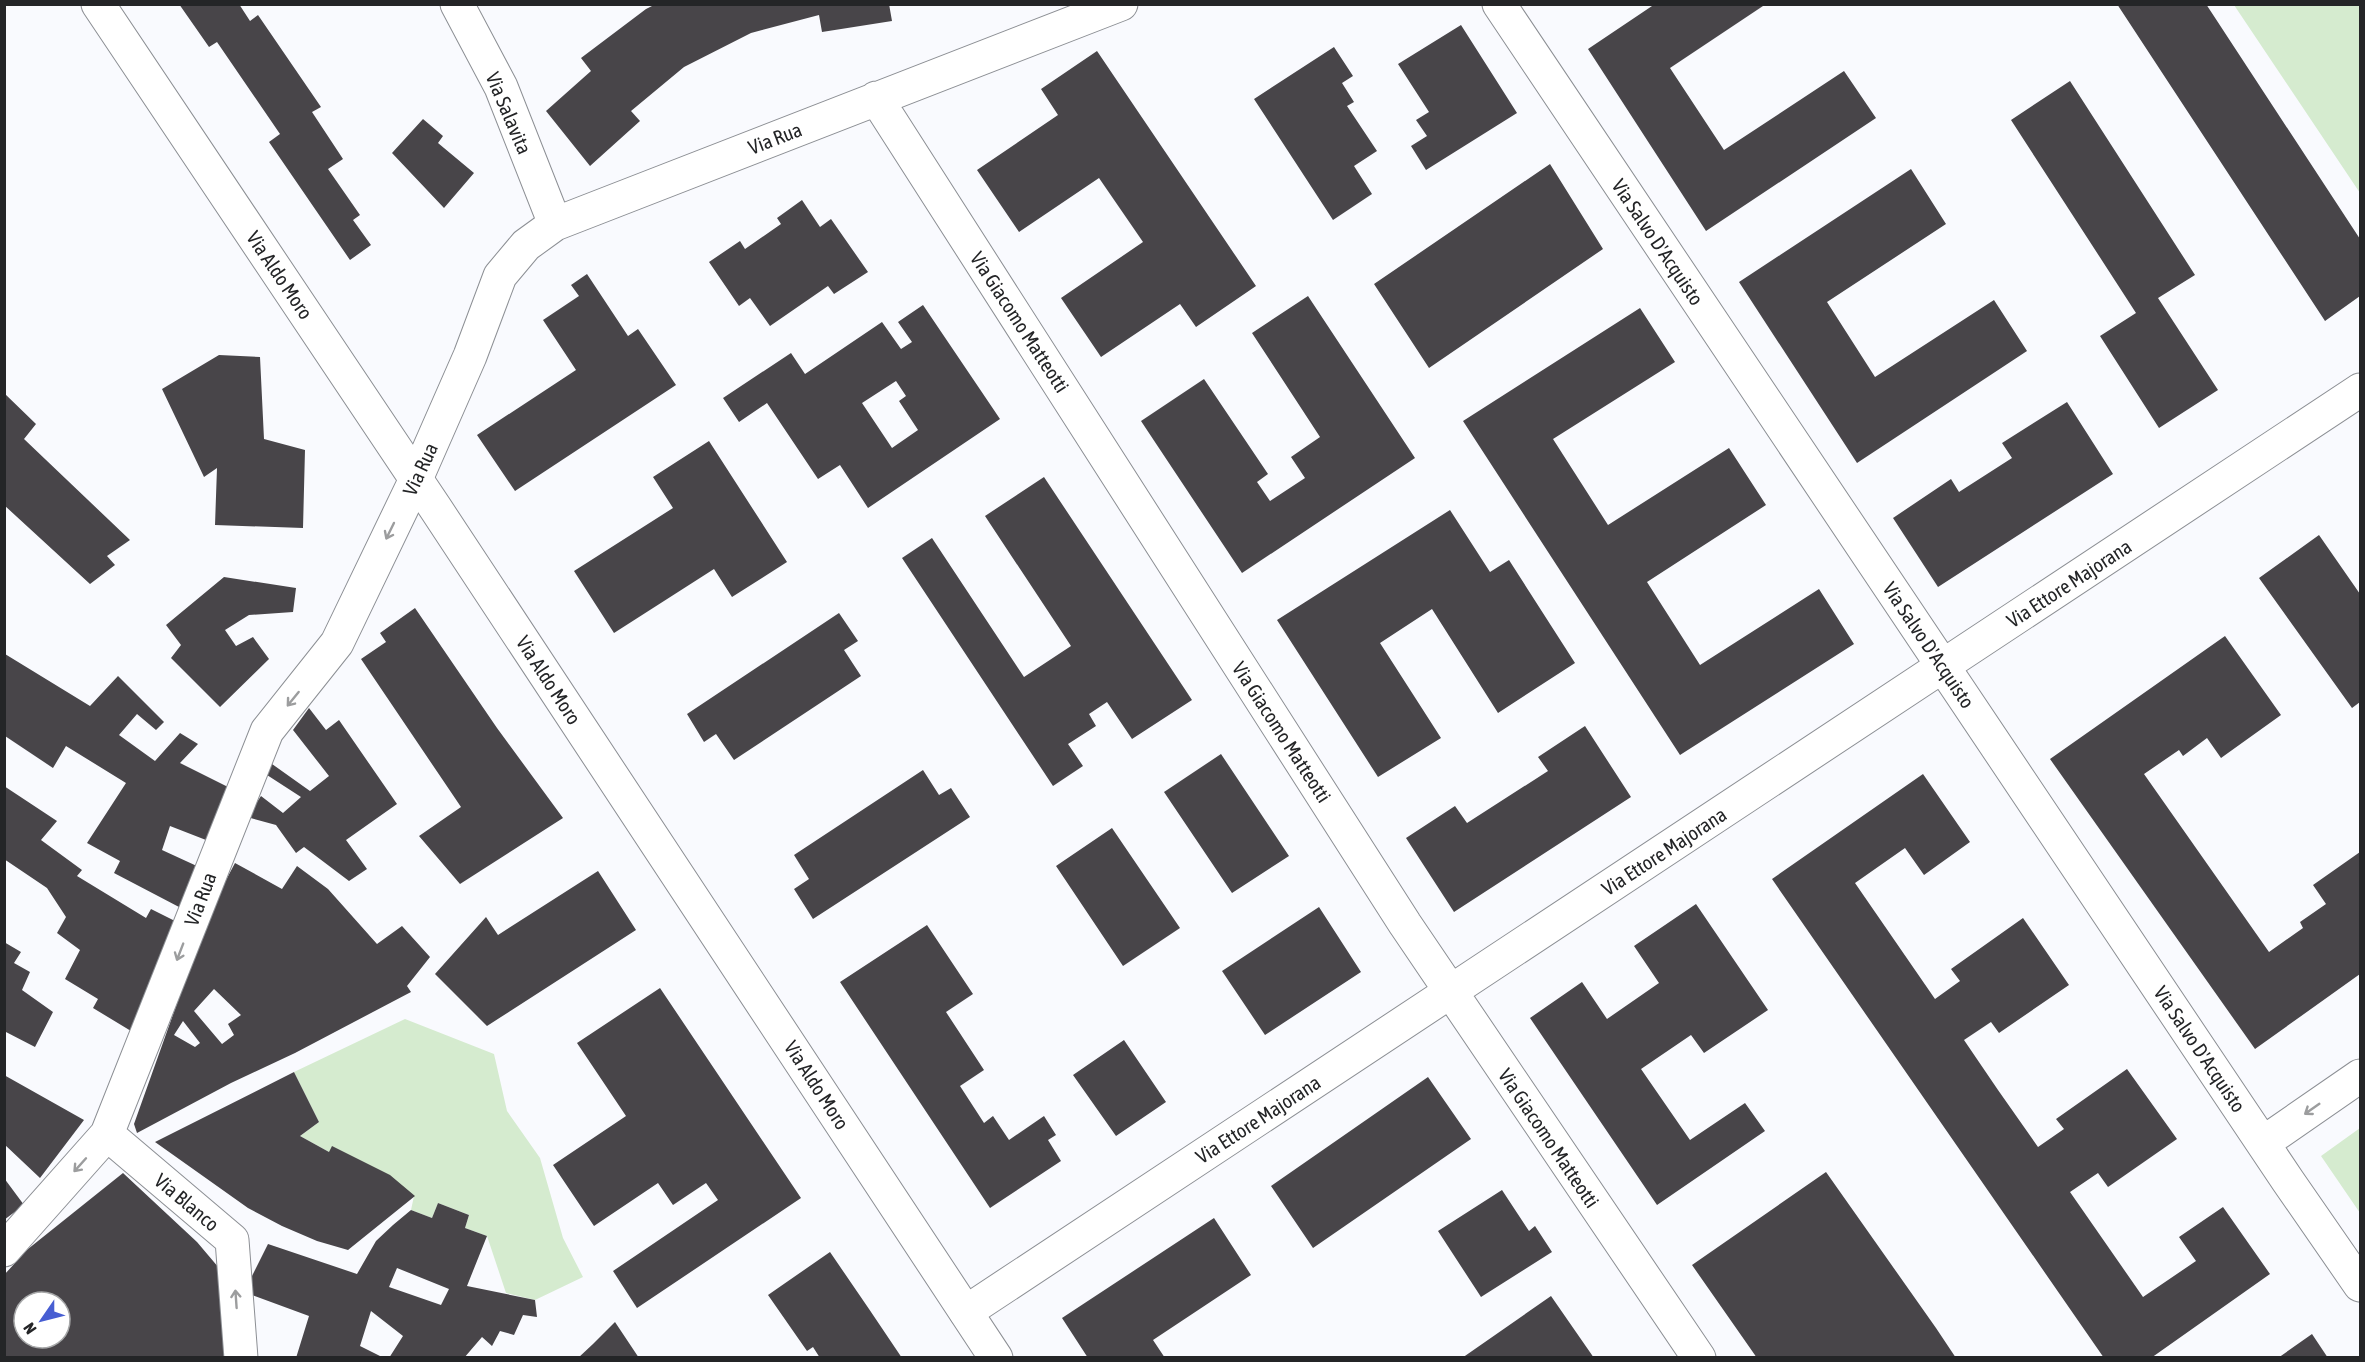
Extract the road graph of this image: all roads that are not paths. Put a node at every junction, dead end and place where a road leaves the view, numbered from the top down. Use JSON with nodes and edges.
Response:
{"nodes":[{"id":1,"x":98,"y":4,"type":"edge"},
{"id":2,"x":457,"y":4,"type":"edge"},
{"id":3,"x":1121,"y":4,"type":"edge"},
{"id":4,"x":1500,"y":4,"type":"edge"},
{"id":5,"x":876,"y":98,"type":"junction"},
{"id":6,"x":555,"y":224,"type":"junction"},
{"id":7,"x":2361,"y":390,"type":"edge"},
{"id":8,"x":416,"y":478,"type":"junction"},
{"id":9,"x":1943,"y":666,"type":"junction"},
{"id":10,"x":1450,"y":993,"type":"junction"},
{"id":11,"x":2361,"y":1076,"type":"edge"},
{"id":12,"x":107,"y":1134,"type":"junction"},
{"id":13,"x":2263,"y":1143,"type":"junction"},
{"id":14,"x":4,"y":1250,"type":"edge"},
{"id":15,"x":2361,"y":1285,"type":"edge"},
{"id":16,"x":966,"y":1312,"type":"junction"},
{"id":17,"x":241,"y":1358,"type":"edge"},
{"id":18,"x":996,"y":1358,"type":"edge"},
{"id":19,"x":1699,"y":1358,"type":"edge"}],
"edges":[{"from":1,"to":8,"type":"street","name":"Via Aldo Moro"},
{"from":2,"to":6,"type":"street","name":"Via Salavita"},
{"from":3,"to":5,"type":"street","name":"Via Rua"},
{"from":4,"to":9,"type":"street","name":"Via Salvo D'Acquisto"},
{"from":5,"to":6,"type":"street","name":"Via Rua"},
{"from":5,"to":10,"type":"street","name":"Via Giacomo Matteotti"},
{"from":6,"to":8,"type":"street","name":"Via Rua"},
{"from":7,"to":9,"type":"street","name":"Via Ettore Majorana"},
{"from":8,"to":12,"type":"street","name":"Via Rua","one_way":true},
{"from":8,"to":16,"type":"street","name":"Via Aldo Moro"},
{"from":9,"to":10,"type":"street","name":"Via Ettore Majorana"},
{"from":9,"to":13,"type":"street","name":"Via Salvo D'Acquisto"},
{"from":10,"to":16,"type":"street","name":"Via Ettore Majorana"},
{"from":10,"to":19,"type":"street","name":"Via Giacomo Matteotti"},
{"from":11,"to":13,"type":"street","one_way":true},
{"from":12,"to":14,"type":"street","name":"Via Rua","one_way":true},
{"from":17,"to":12,"type":"street","name":"Via Blanco","one_way":true},
{"from":13,"to":15,"type":"street","name":"Via Salvo D'Acquisto"},
{"from":16,"to":18,"type":"street","name":"Via Aldo Moro"}]}
